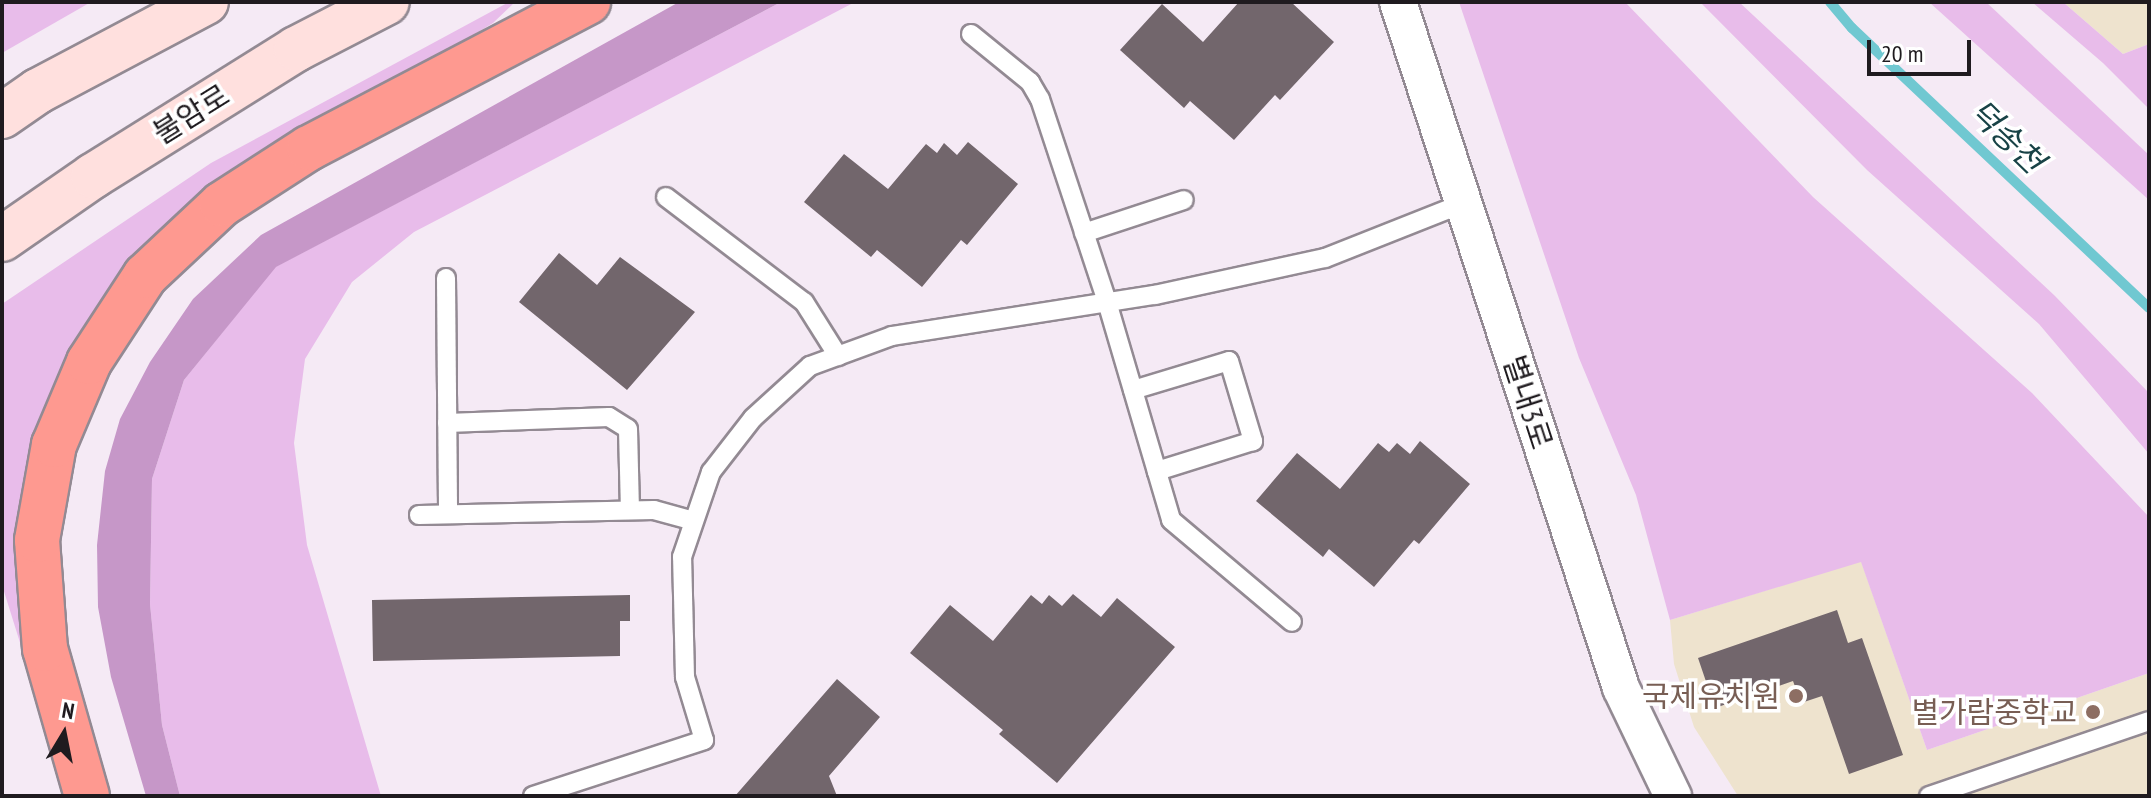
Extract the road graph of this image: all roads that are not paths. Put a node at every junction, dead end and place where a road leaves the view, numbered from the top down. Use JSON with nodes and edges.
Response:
{"nodes":[{"id":1,"x":206,"y":2,"type":"edge"},
{"id":2,"x":387,"y":2,"type":"edge"},
{"id":3,"x":588,"y":2,"type":"edge"},
{"id":4,"x":1398,"y":2,"type":"edge"},
{"id":5,"x":971,"y":34,"type":"dead end"},
{"id":6,"x":2,"y":116,"type":"edge"},
{"id":7,"x":666,"y":197,"type":"dead end"},
{"id":8,"x":1184,"y":200,"type":"dead end"},
{"id":9,"x":1464,"y":203,"type":"junction"},
{"id":10,"x":1084,"y":233,"type":"junction"},
{"id":11,"x":2,"y":239,"type":"edge"},
{"id":12,"x":446,"y":278,"type":"dead end"},
{"id":13,"x":1107,"y":302,"type":"junction"},
{"id":14,"x":838,"y":356,"type":"junction"},
{"id":15,"x":1133,"y":390,"type":"junction"},
{"id":16,"x":447,"y":423,"type":"junction"},
{"id":17,"x":1157,"y":471,"type":"junction"},
{"id":18,"x":630,"y":510,"type":"junction"},
{"id":19,"x":448,"y":514,"type":"junction"},
{"id":20,"x":419,"y":515,"type":"dead end"},
{"id":21,"x":694,"y":521,"type":"junction"},
{"id":22,"x":1292,"y":622,"type":"dead end"},
{"id":23,"x":2149,"y":721,"type":"edge"},
{"id":24,"x":87,"y":796,"type":"edge"},
{"id":25,"x":533,"y":796,"type":"edge"},
{"id":26,"x":1673,"y":796,"type":"edge"},
{"id":27,"x":1929,"y":796,"type":"edge"}],
"edges":[{"from":1,"to":6,"type":"street"},
{"from":2,"to":11,"type":"street","name":"불암로"},
{"from":3,"to":24,"type":"highway"},
{"from":4,"to":9,"type":"street","name":"별내3로"},
{"from":5,"to":10,"type":"lane"},
{"from":7,"to":14,"type":"lane"},
{"from":8,"to":10,"type":"lane"},
{"from":9,"to":13,"type":"lane"},
{"from":9,"to":26,"type":"street","name":"별내3로"},
{"from":10,"to":13,"type":"lane"},
{"from":12,"to":16,"type":"lane"},
{"from":13,"to":14,"type":"lane"},
{"from":13,"to":15,"type":"lane"},
{"from":14,"to":21,"type":"lane"},
{"from":15,"to":17,"type":"lane"},
{"from":15,"to":17,"type":"lane"},
{"from":16,"to":18,"type":"lane"},
{"from":16,"to":19,"type":"lane"},
{"from":17,"to":22,"type":"lane"},
{"from":18,"to":19,"type":"lane"},
{"from":18,"to":21,"type":"lane"},
{"from":19,"to":20,"type":"lane"},
{"from":21,"to":25,"type":"lane"},
{"from":23,"to":27,"type":"lane"}]}
